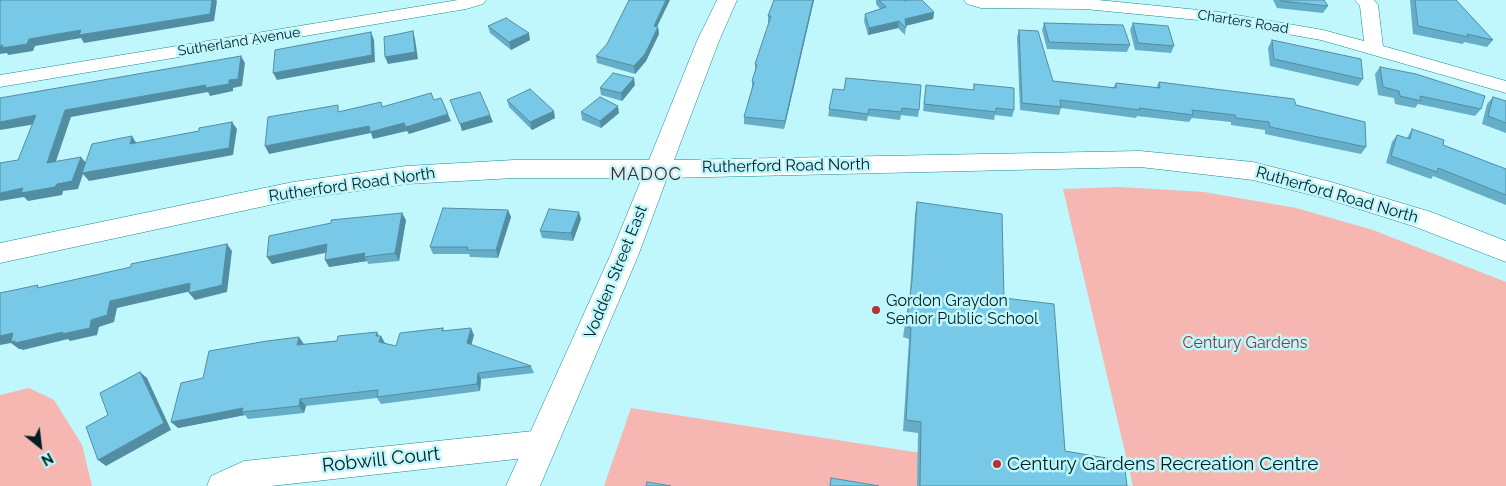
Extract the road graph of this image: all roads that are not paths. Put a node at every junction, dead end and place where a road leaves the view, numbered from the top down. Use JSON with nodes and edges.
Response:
{"nodes":[{"id":1,"x":477,"y":0,"type":"edge"},
{"id":2,"x":727,"y":0,"type":"edge"},
{"id":3,"x":973,"y":0,"type":"edge"},
{"id":4,"x":1364,"y":0,"type":"edge"},
{"id":5,"x":1374,"y":48,"type":"junction"},
{"id":6,"x":0,"y":81,"type":"edge"},
{"id":7,"x":1506,"y":87,"type":"edge"},
{"id":8,"x":658,"y":168,"type":"junction"},
{"id":9,"x":1506,"y":252,"type":"edge"},
{"id":10,"x":0,"y":253,"type":"edge"},
{"id":11,"x":543,"y":442,"type":"junction"},
{"id":12,"x":222,"y":486,"type":"edge"},
{"id":13,"x":523,"y":486,"type":"edge"}],
"edges":[{"from":1,"to":6,"type":"street","name":"Sutherland Avenue"},
{"from":2,"to":8,"type":"street","name":"Vodden Street East"},
{"from":3,"to":5,"type":"street","name":"Charters Road"},
{"from":4,"to":5,"type":"street"},
{"from":5,"to":7,"type":"street","name":"Charters Road"},
{"from":8,"to":9,"type":"street","name":"Rutherford Road North"},
{"from":8,"to":10,"type":"street","name":"Rutherford Road North"},
{"from":8,"to":11,"type":"street","name":"Vodden Street East"},
{"from":11,"to":12,"type":"street","name":"Robwill Court"},
{"from":11,"to":13,"type":"street","name":"Vodden Street East"}]}
